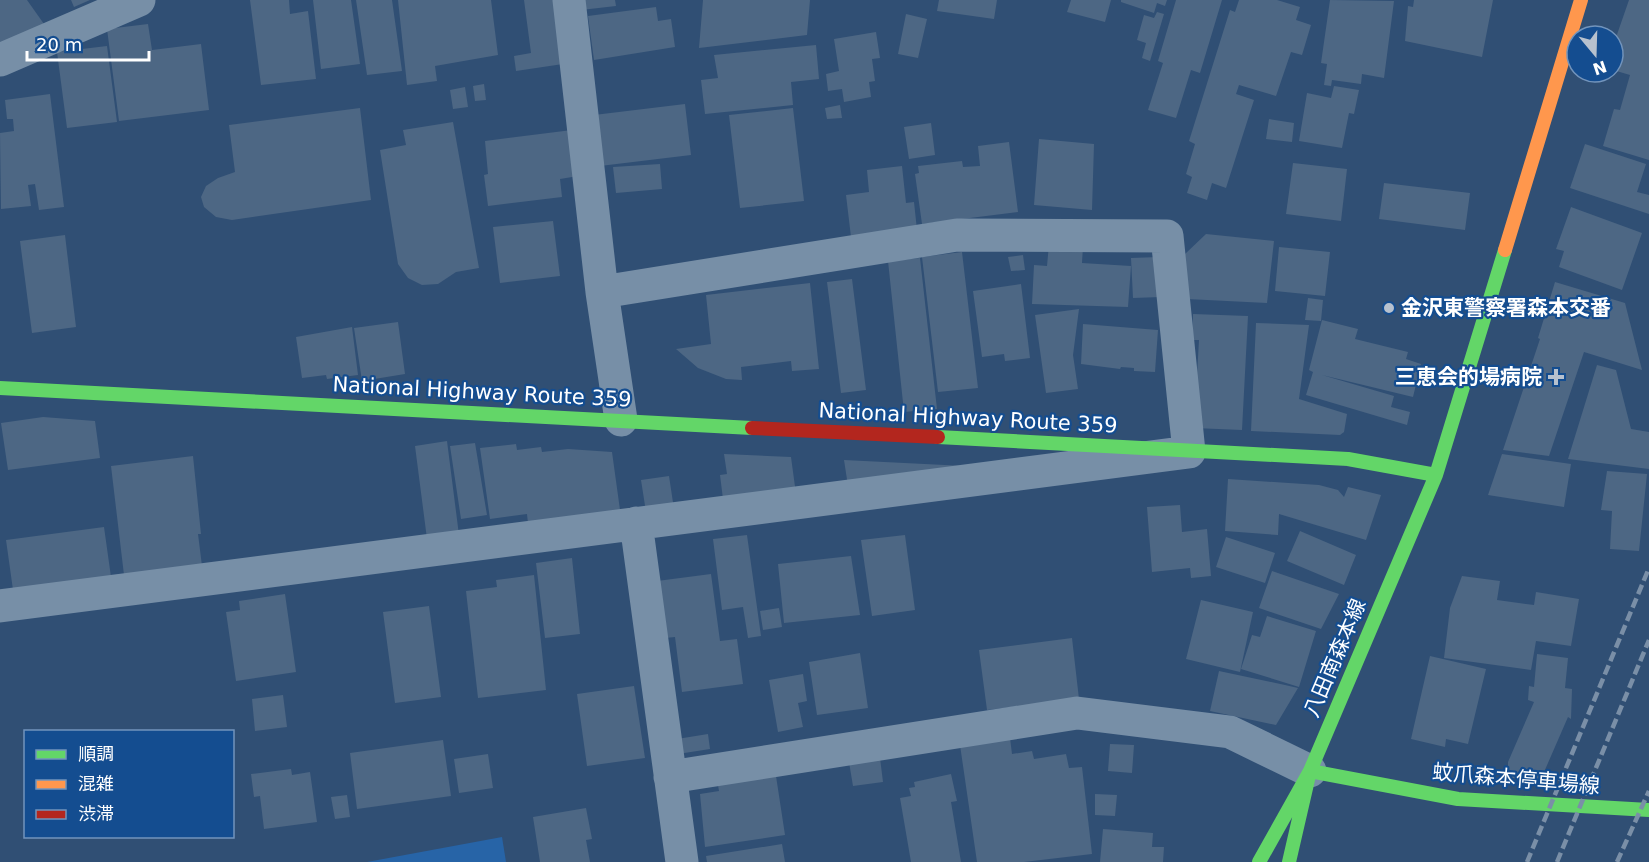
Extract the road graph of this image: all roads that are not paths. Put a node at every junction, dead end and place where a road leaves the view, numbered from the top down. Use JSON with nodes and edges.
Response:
{"nodes":[{"id":1,"x":139,"y":0,"type":"edge"},
{"id":2,"x":569,"y":0,"type":"edge"},
{"id":3,"x":1581,"y":0,"type":"edge"},
{"id":4,"x":0,"y":60,"type":"edge"},
{"id":5,"x":602,"y":292,"type":"junction"},
{"id":6,"x":0,"y":388,"type":"edge"},
{"id":7,"x":621,"y":420,"type":"junction"},
{"id":8,"x":1189,"y":452,"type":"junction"},
{"id":9,"x":1436,"y":475,"type":"junction"},
{"id":10,"x":636,"y":524,"type":"junction"},
{"id":11,"x":0,"y":606,"type":"edge"},
{"id":12,"x":1310,"y":771,"type":"junction"},
{"id":13,"x":670,"y":777,"type":"junction"},
{"id":14,"x":1649,"y":810,"type":"edge"},
{"id":15,"x":682,"y":862,"type":"edge"},
{"id":16,"x":1259,"y":862,"type":"edge"},
{"id":17,"x":1289,"y":862,"type":"edge"}],
"edges":[{"from":1,"to":4,"type":"street"},
{"from":2,"to":5,"type":"street"},
{"from":3,"to":9,"type":"main road"},
{"from":5,"to":7,"type":"street"},
{"from":5,"to":8,"type":"street"},
{"from":6,"to":7,"type":"main road","name":"National Highway Route 359"},
{"from":7,"to":8,"type":"main road","name":"National Highway Route 359"},
{"from":8,"to":9,"type":"main road","name":"National Highway Route 359"},
{"from":8,"to":10,"type":"street"},
{"from":9,"to":12,"type":"main road","name":"八田南森本線"},
{"from":10,"to":11,"type":"street"},
{"from":10,"to":13,"type":"street"},
{"from":12,"to":13,"type":"street"},
{"from":12,"to":14,"type":"main road","name":"蚊爪森本停車場線"},
{"from":12,"to":16,"type":"main road"},
{"from":12,"to":17,"type":"main road","name":"八田南森本線"},
{"from":13,"to":15,"type":"street"}]}
